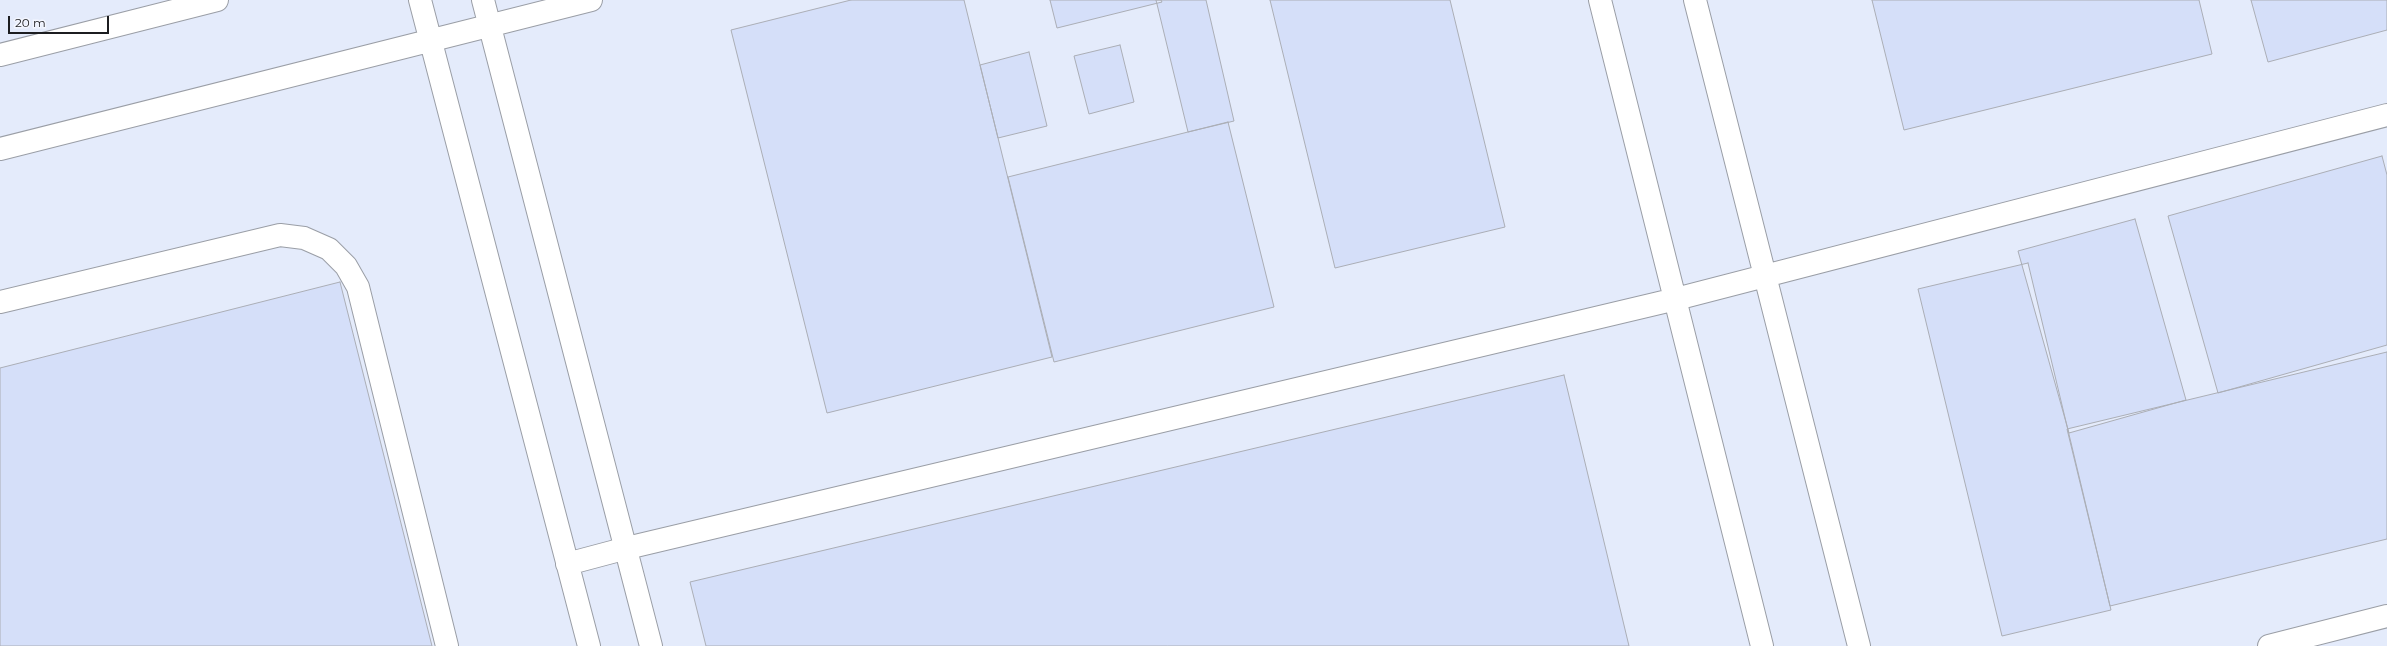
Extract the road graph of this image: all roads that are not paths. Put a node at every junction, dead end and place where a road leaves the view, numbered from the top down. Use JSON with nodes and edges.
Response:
{"nodes":[{"id":1,"x":217,"y":0,"type":"edge"},
{"id":2,"x":420,"y":0,"type":"edge"},
{"id":3,"x":483,"y":0,"type":"edge"},
{"id":4,"x":591,"y":0,"type":"edge"},
{"id":5,"x":1600,"y":0,"type":"edge"},
{"id":6,"x":1695,"y":0,"type":"edge"},
{"id":7,"x":490,"y":26,"type":"junction"},
{"id":8,"x":431,"y":40,"type":"junction"},
{"id":9,"x":0,"y":55,"type":"edge"},
{"id":10,"x":2387,"y":115,"type":"edge"},
{"id":11,"x":0,"y":149,"type":"edge"},
{"id":12,"x":1765,"y":277,"type":"junction"},
{"id":13,"x":1676,"y":299,"type":"junction"},
{"id":14,"x":0,"y":302,"type":"edge"},
{"id":15,"x":627,"y":548,"type":"junction"},
{"id":16,"x":567,"y":564,"type":"junction"},
{"id":17,"x":2387,"y":616,"type":"edge"},
{"id":18,"x":447,"y":646,"type":"edge"},
{"id":19,"x":589,"y":646,"type":"edge"},
{"id":20,"x":651,"y":646,"type":"edge"},
{"id":21,"x":1762,"y":646,"type":"edge"},
{"id":22,"x":1859,"y":646,"type":"edge"},
{"id":23,"x":2269,"y":646,"type":"edge"}],
"edges":[{"from":1,"to":9,"type":"street"},
{"from":2,"to":8,"type":"street"},
{"from":3,"to":7,"type":"street"},
{"from":4,"to":7,"type":"street"},
{"from":5,"to":13,"type":"street"},
{"from":6,"to":12,"type":"street"},
{"from":7,"to":8,"type":"street"},
{"from":7,"to":15,"type":"street"},
{"from":8,"to":11,"type":"street"},
{"from":8,"to":16,"type":"street"},
{"from":10,"to":12,"type":"street"},
{"from":12,"to":13,"type":"street"},
{"from":12,"to":22,"type":"street"},
{"from":13,"to":15,"type":"street"},
{"from":13,"to":21,"type":"street"},
{"from":14,"to":18,"type":"street"},
{"from":15,"to":16,"type":"street"},
{"from":15,"to":20,"type":"street"},
{"from":16,"to":19,"type":"street"},
{"from":17,"to":23,"type":"street"}]}
